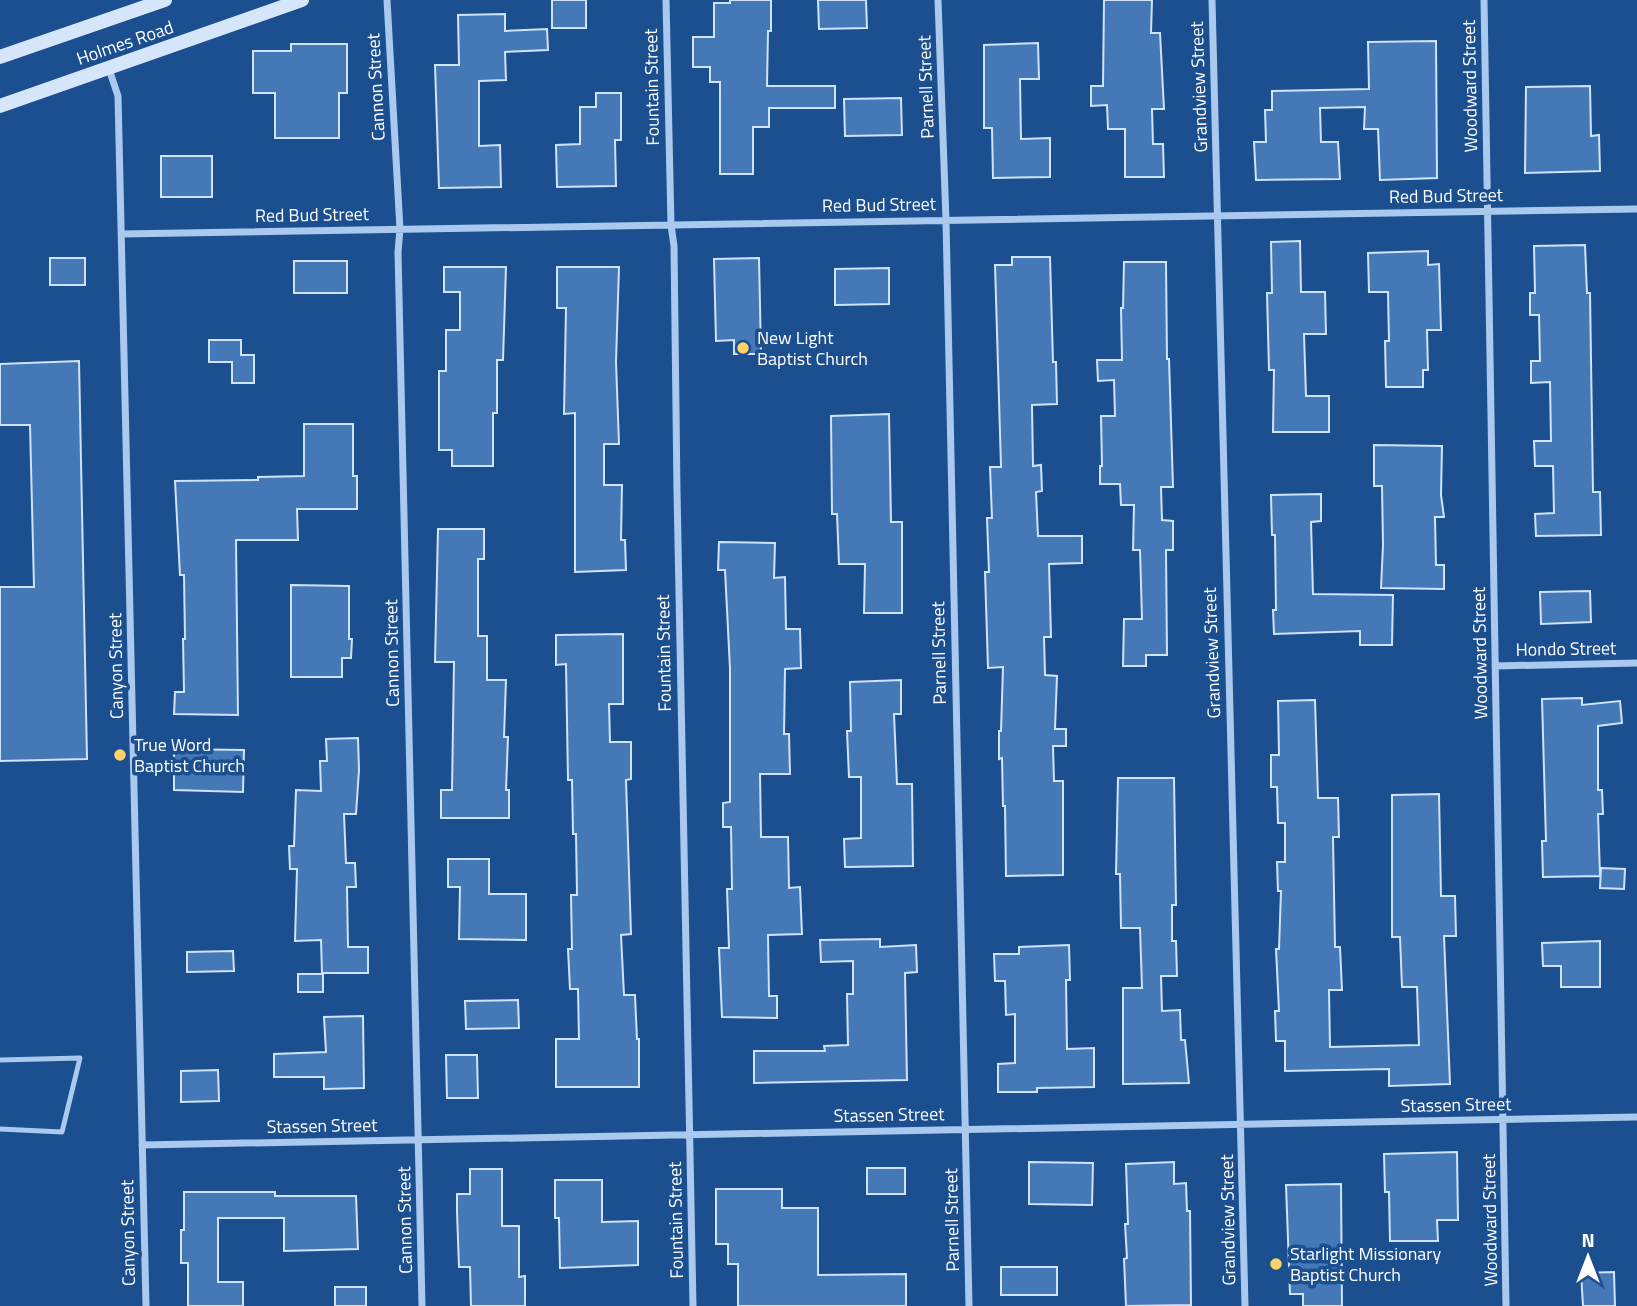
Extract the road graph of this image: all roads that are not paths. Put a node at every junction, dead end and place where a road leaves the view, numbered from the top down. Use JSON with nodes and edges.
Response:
{"nodes":[{"id":1,"x":165,"y":0,"type":"edge"},
{"id":2,"x":302,"y":0,"type":"edge"},
{"id":3,"x":387,"y":0,"type":"edge"},
{"id":4,"x":666,"y":0,"type":"edge"},
{"id":5,"x":938,"y":0,"type":"edge"},
{"id":6,"x":1212,"y":0,"type":"edge"},
{"id":7,"x":1484,"y":0,"type":"edge"},
{"id":8,"x":0,"y":57,"type":"edge"},
{"id":9,"x":109,"y":69,"type":"junction"},
{"id":10,"x":0,"y":106,"type":"edge"},
{"id":11,"x":1637,"y":209,"type":"edge"},
{"id":12,"x":1488,"y":211,"type":"junction"},
{"id":13,"x":1219,"y":216,"type":"junction"},
{"id":14,"x":946,"y":220,"type":"junction"},
{"id":15,"x":671,"y":225,"type":"junction"},
{"id":16,"x":400,"y":229,"type":"junction"},
{"id":17,"x":121,"y":234,"type":"junction"},
{"id":18,"x":1637,"y":663,"type":"edge"},
{"id":19,"x":1495,"y":666,"type":"junction"},
{"id":20,"x":0,"y":1060,"type":"edge"},
{"id":21,"x":1637,"y":1117,"type":"edge"},
{"id":22,"x":1504,"y":1120,"type":"junction"},
{"id":23,"x":1242,"y":1124,"type":"junction"},
{"id":24,"x":0,"y":1129,"type":"edge"},
{"id":25,"x":967,"y":1129,"type":"junction"},
{"id":26,"x":691,"y":1135,"type":"junction"},
{"id":27,"x":419,"y":1140,"type":"junction"},
{"id":28,"x":142,"y":1145,"type":"junction"},
{"id":29,"x":145,"y":1306,"type":"edge"},
{"id":30,"x":422,"y":1306,"type":"edge"},
{"id":31,"x":693,"y":1306,"type":"edge"},
{"id":32,"x":969,"y":1306,"type":"edge"},
{"id":33,"x":1245,"y":1306,"type":"edge"},
{"id":34,"x":1506,"y":1306,"type":"edge"}],
"edges":[{"from":1,"to":8,"type":"main road","name":"Holmes Road"},
{"from":2,"to":9,"type":"main road","name":"Holmes Road"},
{"from":3,"to":16,"type":"street","name":"Cannon Street"},
{"from":4,"to":15,"type":"street","name":"Fountain Street"},
{"from":5,"to":14,"type":"street","name":"Parnell Street"},
{"from":6,"to":13,"type":"street","name":"Grandview Street"},
{"from":7,"to":12,"type":"street","name":"Woodward Street"},
{"from":9,"to":10,"type":"main road","name":"Holmes Road"},
{"from":9,"to":17,"type":"street","name":"Canyon Street"},
{"from":11,"to":12,"type":"street","name":"Red Bud Street"},
{"from":12,"to":13,"type":"street","name":"Red Bud Street"},
{"from":12,"to":19,"type":"street","name":"Woodward Street"},
{"from":13,"to":14,"type":"street","name":"Red Bud Street"},
{"from":13,"to":23,"type":"street","name":"Grandview Street"},
{"from":14,"to":15,"type":"street","name":"Red Bud Street"},
{"from":14,"to":25,"type":"street","name":"Parnell Street"},
{"from":15,"to":16,"type":"street","name":"Red Bud Street"},
{"from":15,"to":26,"type":"street","name":"Fountain Street"},
{"from":16,"to":17,"type":"street","name":"Red Bud Street"},
{"from":16,"to":27,"type":"street","name":"Cannon Street"},
{"from":17,"to":28,"type":"street","name":"Canyon Street"},
{"from":18,"to":19,"type":"street","name":"Hondo Street"},
{"from":19,"to":22,"type":"street","name":"Woodward Street"},
{"from":20,"to":24,"type":"lane"},
{"from":21,"to":22,"type":"street","name":"Stassen Street"},
{"from":22,"to":23,"type":"street","name":"Stassen Street"},
{"from":22,"to":34,"type":"street","name":"Woodward Street"},
{"from":23,"to":25,"type":"street","name":"Stassen Street"},
{"from":23,"to":33,"type":"street","name":"Grandview Street"},
{"from":25,"to":26,"type":"street","name":"Stassen Street"},
{"from":25,"to":32,"type":"street","name":"Parnell Street"},
{"from":26,"to":27,"type":"street","name":"Stassen Street"},
{"from":26,"to":31,"type":"street","name":"Fountain Street"},
{"from":27,"to":28,"type":"street","name":"Stassen Street"},
{"from":27,"to":30,"type":"street","name":"Cannon Street"},
{"from":28,"to":29,"type":"street","name":"Canyon Street"}]}
